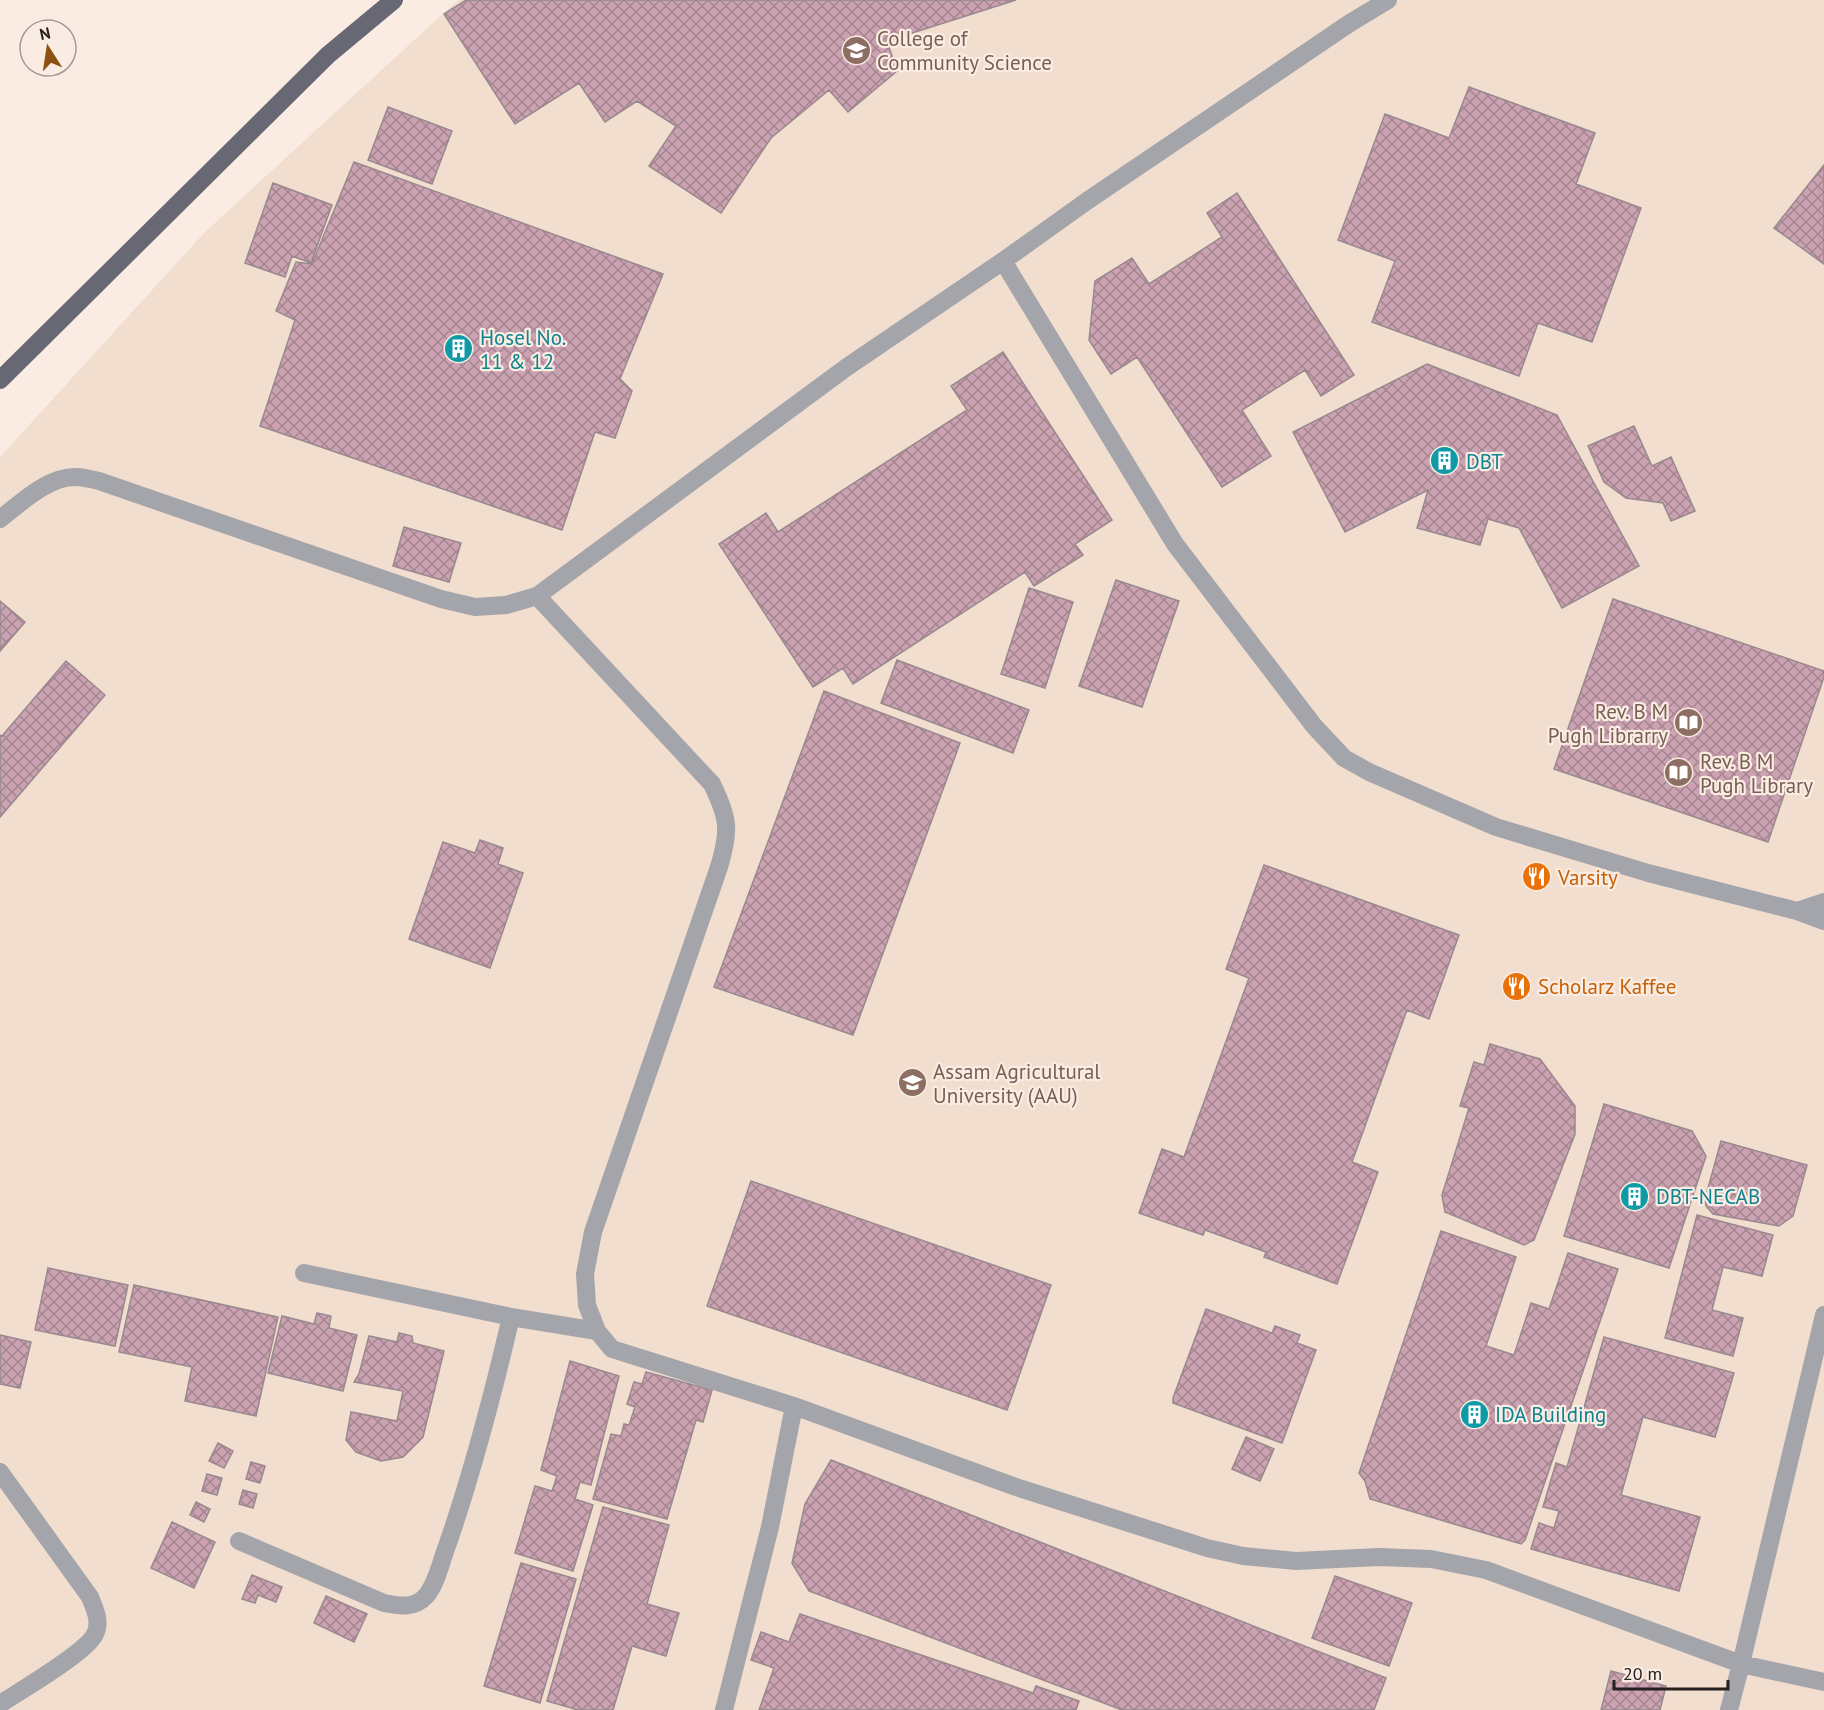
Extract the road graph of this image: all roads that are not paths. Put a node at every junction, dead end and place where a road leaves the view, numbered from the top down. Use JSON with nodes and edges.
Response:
{"nodes":[{"id":1,"x":394,"y":0,"type":"edge"},
{"id":2,"x":1388,"y":0,"type":"edge"},
{"id":3,"x":1003,"y":261,"type":"junction"},
{"id":4,"x":0,"y":380,"type":"edge"},
{"id":5,"x":0,"y":519,"type":"edge"},
{"id":6,"x":537,"y":596,"type":"junction"},
{"id":7,"x":1824,"y":902,"type":"edge"},
{"id":8,"x":1797,"y":911,"type":"junction"},
{"id":9,"x":1824,"y":921,"type":"edge"},
{"id":10,"x":304,"y":1273,"type":"dead end"},
{"id":11,"x":1824,"y":1315,"type":"edge"},
{"id":12,"x":511,"y":1317,"type":"junction"},
{"id":13,"x":597,"y":1331,"type":"junction"},
{"id":14,"x":794,"y":1406,"type":"junction"},
{"id":15,"x":0,"y":1472,"type":"edge"},
{"id":16,"x":239,"y":1540,"type":"dead end"},
{"id":17,"x":1741,"y":1664,"type":"junction"},
{"id":18,"x":1824,"y":1682,"type":"edge"},
{"id":19,"x":0,"y":1704,"type":"edge"},
{"id":20,"x":724,"y":1710,"type":"edge"},
{"id":21,"x":1729,"y":1710,"type":"edge"}],
"edges":[{"from":1,"to":4,"type":"main road"},
{"from":2,"to":3,"type":"lane"},
{"from":3,"to":6,"type":"lane"},
{"from":3,"to":8,"type":"lane"},
{"from":5,"to":6,"type":"lane"},
{"from":6,"to":13,"type":"lane"},
{"from":7,"to":8,"type":"lane"},
{"from":8,"to":9,"type":"lane"},
{"from":10,"to":12,"type":"lane"},
{"from":11,"to":17,"type":"lane"},
{"from":12,"to":13,"type":"lane"},
{"from":12,"to":16,"type":"lane"},
{"from":13,"to":14,"type":"lane"},
{"from":14,"to":17,"type":"lane"},
{"from":14,"to":20,"type":"lane"},
{"from":15,"to":19,"type":"lane"},
{"from":17,"to":18,"type":"lane"},
{"from":17,"to":21,"type":"lane"}]}
